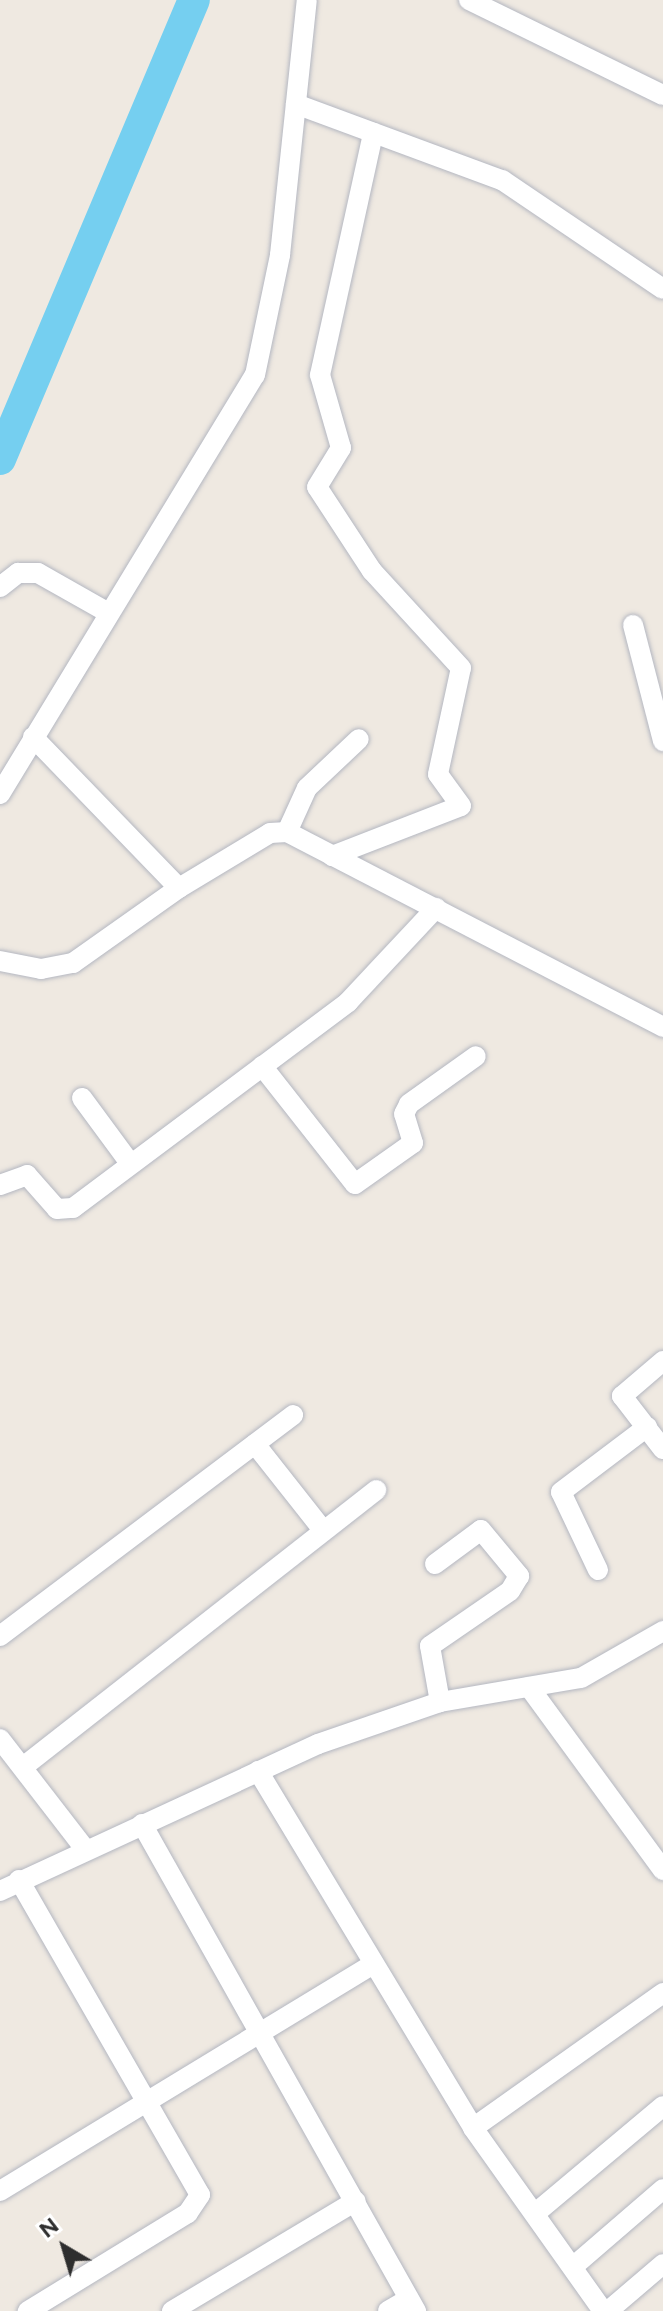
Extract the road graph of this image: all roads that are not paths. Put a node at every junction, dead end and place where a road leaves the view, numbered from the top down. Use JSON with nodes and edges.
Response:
{"nodes":[{"id":1,"x":307,"y":0,"type":"edge"},
{"id":2,"x":469,"y":0,"type":"edge"},
{"id":3,"x":663,"y":95,"type":"edge"},
{"id":4,"x":296,"y":104,"type":"junction"},
{"id":5,"x":373,"y":133,"type":"junction"},
{"id":6,"x":663,"y":289,"type":"edge"},
{"id":7,"x":0,"y":587,"type":"edge"},
{"id":8,"x":107,"y":612,"type":"junction"},
{"id":9,"x":633,"y":625,"type":"dead end"},
{"id":10,"x":33,"y":737,"type":"junction"},
{"id":11,"x":359,"y":739,"type":"dead end"},
{"id":12,"x":663,"y":741,"type":"edge"},
{"id":13,"x":1,"y":792,"type":"edge"},
{"id":14,"x":287,"y":832,"type":"junction"},
{"id":15,"x":332,"y":856,"type":"junction"},
{"id":16,"x":179,"y":888,"type":"junction"},
{"id":17,"x":436,"y":908,"type":"junction"},
{"id":18,"x":0,"y":961,"type":"edge"},
{"id":19,"x":663,"y":1027,"type":"edge"},
{"id":20,"x":476,"y":1056,"type":"dead end"},
{"id":21,"x":262,"y":1066,"type":"junction"},
{"id":22,"x":82,"y":1098,"type":"dead end"},
{"id":23,"x":130,"y":1163,"type":"junction"},
{"id":24,"x":0,"y":1185,"type":"edge"},
{"id":25,"x":663,"y":1361,"type":"edge"},
{"id":26,"x":293,"y":1415,"type":"dead end"},
{"id":27,"x":647,"y":1427,"type":"junction"},
{"id":28,"x":255,"y":1444,"type":"junction"},
{"id":29,"x":663,"y":1449,"type":"edge"},
{"id":30,"x":376,"y":1490,"type":"dead end"},
{"id":31,"x":323,"y":1530,"type":"junction"},
{"id":32,"x":435,"y":1564,"type":"dead end"},
{"id":33,"x":598,"y":1570,"type":"dead end"},
{"id":34,"x":663,"y":1631,"type":"edge"},
{"id":35,"x":0,"y":1636,"type":"edge"},
{"id":36,"x":529,"y":1687,"type":"junction"},
{"id":37,"x":440,"y":1702,"type":"junction"},
{"id":38,"x":0,"y":1739,"type":"edge"},
{"id":39,"x":23,"y":1767,"type":"junction"},
{"id":40,"x":258,"y":1771,"type":"junction"},
{"id":41,"x":142,"y":1824,"type":"junction"},
{"id":42,"x":85,"y":1849,"type":"junction"},
{"id":43,"x":663,"y":1870,"type":"edge"},
{"id":44,"x":19,"y":1880,"type":"junction"},
{"id":45,"x":0,"y":1891,"type":"edge"},
{"id":46,"x":372,"y":1965,"type":"junction"},
{"id":47,"x":663,"y":1993,"type":"edge"},
{"id":48,"x":263,"y":2031,"type":"junction"},
{"id":49,"x":147,"y":2095,"type":"junction"},
{"id":50,"x":663,"y":2106,"type":"edge"},
{"id":51,"x":473,"y":2128,"type":"junction"},
{"id":52,"x":663,"y":2189,"type":"edge"},
{"id":53,"x":0,"y":2191,"type":"edge"},
{"id":54,"x":356,"y":2201,"type":"junction"},
{"id":55,"x":538,"y":2211,"type":"junction"},
{"id":56,"x":663,"y":2264,"type":"edge"},
{"id":57,"x":575,"y":2265,"type":"junction"},
{"id":58,"x":412,"y":2305,"type":"edge"},
{"id":59,"x":28,"y":2311,"type":"edge"},
{"id":60,"x":172,"y":2311,"type":"edge"},
{"id":61,"x":388,"y":2311,"type":"edge"},
{"id":62,"x":605,"y":2311,"type":"edge"}],
"edges":[{"from":1,"to":4,"type":"street"},
{"from":2,"to":3,"type":"street"},
{"from":4,"to":5,"type":"street"},
{"from":4,"to":8,"type":"street"},
{"from":5,"to":6,"type":"street"},
{"from":5,"to":15,"type":"street"},
{"from":7,"to":8,"type":"street"},
{"from":8,"to":10,"type":"street"},
{"from":9,"to":12,"type":"street"},
{"from":10,"to":13,"type":"street"},
{"from":10,"to":16,"type":"street"},
{"from":11,"to":14,"type":"street"},
{"from":14,"to":15,"type":"street"},
{"from":14,"to":16,"type":"street"},
{"from":15,"to":17,"type":"street"},
{"from":16,"to":18,"type":"street"},
{"from":17,"to":19,"type":"street"},
{"from":17,"to":21,"type":"street"},
{"from":20,"to":21,"type":"street"},
{"from":21,"to":23,"type":"street"},
{"from":22,"to":23,"type":"street"},
{"from":23,"to":24,"type":"street"},
{"from":25,"to":27,"type":"street"},
{"from":26,"to":28,"type":"street"},
{"from":27,"to":29,"type":"street"},
{"from":27,"to":33,"type":"street"},
{"from":28,"to":31,"type":"street"},
{"from":28,"to":35,"type":"street"},
{"from":30,"to":31,"type":"street"},
{"from":31,"to":39,"type":"street"},
{"from":32,"to":37,"type":"street"},
{"from":34,"to":36,"type":"street"},
{"from":36,"to":37,"type":"street"},
{"from":36,"to":43,"type":"street"},
{"from":37,"to":40,"type":"street"},
{"from":38,"to":39,"type":"street"},
{"from":39,"to":42,"type":"street"},
{"from":40,"to":41,"type":"street"},
{"from":40,"to":46,"type":"street"},
{"from":41,"to":42,"type":"street"},
{"from":41,"to":48,"type":"street"},
{"from":42,"to":44,"type":"street"},
{"from":44,"to":45,"type":"street"},
{"from":44,"to":49,"type":"street"},
{"from":46,"to":48,"type":"street"},
{"from":46,"to":51,"type":"street"},
{"from":47,"to":51,"type":"street"},
{"from":48,"to":49,"type":"street"},
{"from":48,"to":54,"type":"street"},
{"from":49,"to":53,"type":"street"},
{"from":49,"to":59,"type":"street"},
{"from":50,"to":55,"type":"street"},
{"from":51,"to":55,"type":"street"},
{"from":52,"to":57,"type":"street"},
{"from":54,"to":58,"type":"street"},
{"from":54,"to":60,"type":"street"},
{"from":55,"to":57,"type":"street"},
{"from":56,"to":62,"type":"street"},
{"from":57,"to":62,"type":"street"},
{"from":58,"to":61,"type":"street"}]}
